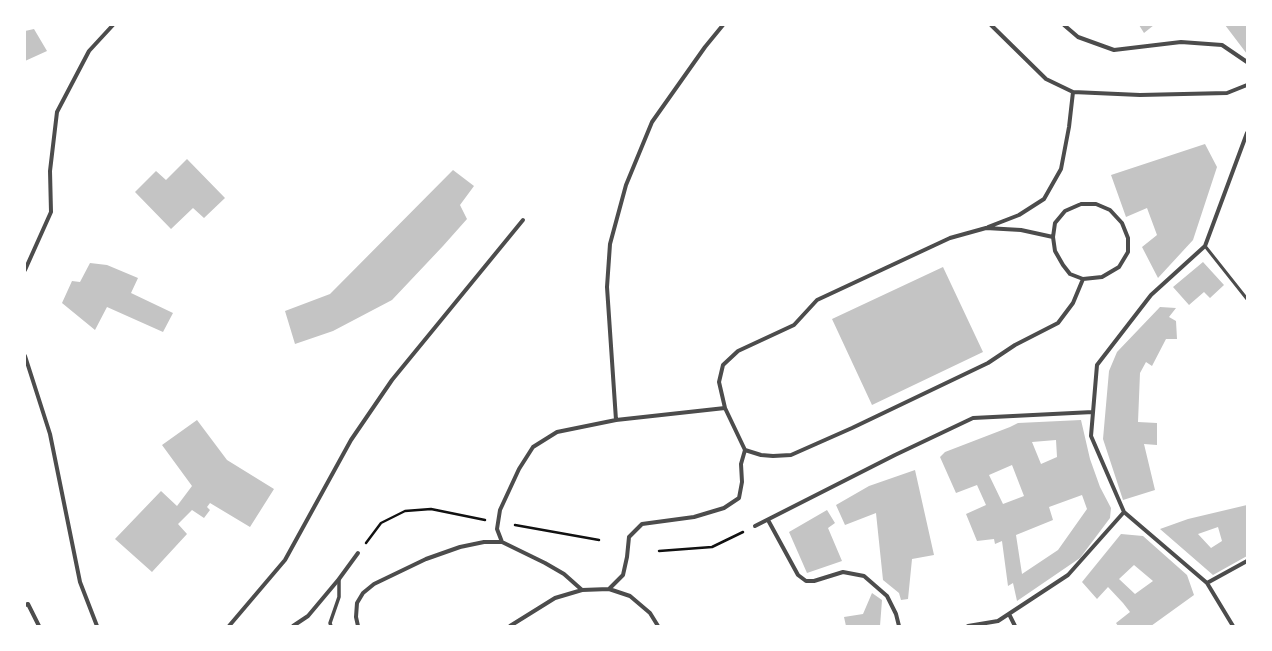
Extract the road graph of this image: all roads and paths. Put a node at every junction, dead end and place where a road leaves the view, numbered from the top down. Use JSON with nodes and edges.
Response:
{"nodes":[{"id":1,"x":113,"y":25,"type":"edge"},
{"id":2,"x":723,"y":25,"type":"edge"},
{"id":3,"x":991,"y":25,"type":"edge"},
{"id":4,"x":1064,"y":25,"type":"edge"},
{"id":5,"x":1247,"y":62,"type":"edge"},
{"id":6,"x":1247,"y":85,"type":"edge"},
{"id":7,"x":1073,"y":92,"type":"junction"},
{"id":8,"x":1247,"y":133,"type":"edge"},
{"id":9,"x":523,"y":220,"type":"dead end"},
{"id":10,"x":986,"y":228,"type":"junction"},
{"id":11,"x":1053,"y":237,"type":"junction"},
{"id":12,"x":1205,"y":246,"type":"junction"},
{"id":13,"x":25,"y":270,"type":"edge"},
{"id":14,"x":1083,"y":279,"type":"junction"},
{"id":15,"x":1247,"y":299,"type":"edge"},
{"id":16,"x":25,"y":356,"type":"edge"},
{"id":17,"x":725,"y":408,"type":"junction"},
{"id":18,"x":1093,"y":412,"type":"junction"},
{"id":19,"x":616,"y":420,"type":"junction"},
{"id":20,"x":744,"y":450,"type":"junction"},
{"id":21,"x":1124,"y":512,"type":"junction"},
{"id":22,"x":486,"y":520,"type":"dead end"},
{"id":23,"x":768,"y":520,"type":"junction"},
{"id":24,"x":515,"y":525,"type":"dead end"},
{"id":25,"x":755,"y":526,"type":"joint"},
{"id":26,"x":599,"y":540,"type":"dead end"},
{"id":27,"x":502,"y":542,"type":"junction"},
{"id":28,"x":659,"y":551,"type":"dead end"},
{"id":29,"x":358,"y":553,"type":"joint"},
{"id":30,"x":1247,"y":561,"type":"edge"},
{"id":31,"x":338,"y":579,"type":"junction"},
{"id":32,"x":1207,"y":583,"type":"junction"},
{"id":33,"x":609,"y":589,"type":"junction"},
{"id":34,"x":582,"y":590,"type":"junction"},
{"id":35,"x":26,"y":604,"type":"edge"},
{"id":36,"x":1009,"y":614,"type":"junction"},
{"id":37,"x":39,"y":626,"type":"edge"},
{"id":38,"x":97,"y":626,"type":"edge"},
{"id":39,"x":229,"y":626,"type":"edge"},
{"id":40,"x":293,"y":626,"type":"edge"},
{"id":41,"x":331,"y":626,"type":"edge"},
{"id":42,"x":358,"y":626,"type":"edge"},
{"id":43,"x":510,"y":626,"type":"edge"},
{"id":44,"x":658,"y":626,"type":"edge"},
{"id":45,"x":899,"y":626,"type":"edge"},
{"id":46,"x":968,"y":626,"type":"edge"},
{"id":47,"x":1015,"y":626,"type":"edge"},
{"id":48,"x":1233,"y":626,"type":"edge"}],
"edges":[{"from":1,"to":13,"type":"street"},
{"from":2,"to":19,"type":"street"},
{"from":3,"to":7,"type":"street"},
{"from":4,"to":5,"type":"street"},
{"from":6,"to":7,"type":"street"},
{"from":7,"to":10,"type":"street"},
{"from":8,"to":12,"type":"street"},
{"from":9,"to":39,"type":"street"},
{"from":10,"to":11,"type":"street"},
{"from":10,"to":17,"type":"street"},
{"from":11,"to":14,"type":"street"},
{"from":11,"to":14,"type":"street"},
{"from":12,"to":15,"type":"lane"},
{"from":12,"to":18,"type":"street"},
{"from":14,"to":20,"type":"street"},
{"from":16,"to":38,"type":"street"},
{"from":17,"to":19,"type":"street"},
{"from":17,"to":20,"type":"street"},
{"from":18,"to":21,"type":"street"},
{"from":18,"to":23,"type":"street"},
{"from":19,"to":27,"type":"street"},
{"from":20,"to":33,"type":"street"},
{"from":21,"to":32,"type":"street"},
{"from":21,"to":36,"type":"street"},
{"from":22,"to":29,"type":"path"},
{"from":23,"to":25,"type":"street"},
{"from":23,"to":45,"type":"street"},
{"from":24,"to":26,"type":"path"},
{"from":25,"to":28,"type":"path"},
{"from":27,"to":34,"type":"street"},
{"from":27,"to":42,"type":"street"},
{"from":29,"to":31,"type":"street"},
{"from":30,"to":32,"type":"street"},
{"from":31,"to":40,"type":"street"},
{"from":31,"to":41,"type":"street"},
{"from":32,"to":48,"type":"street"},
{"from":33,"to":34,"type":"street"},
{"from":33,"to":44,"type":"street"},
{"from":34,"to":43,"type":"street"},
{"from":35,"to":37,"type":"street"},
{"from":36,"to":46,"type":"street"},
{"from":36,"to":47,"type":"street"}]}
